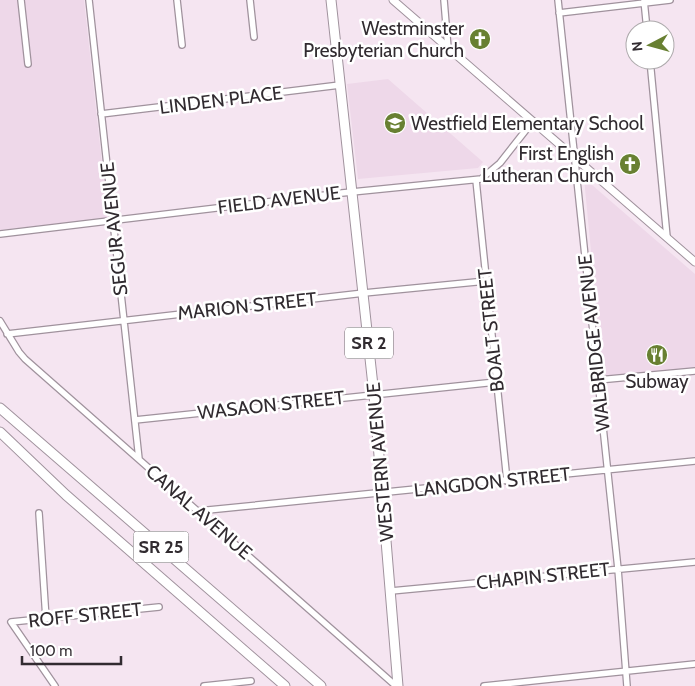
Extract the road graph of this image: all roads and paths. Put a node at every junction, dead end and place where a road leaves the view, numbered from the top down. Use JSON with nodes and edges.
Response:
{"nodes":[{"id":1,"x":22,"y":0,"type":"edge"},
{"id":2,"x":89,"y":0,"type":"edge"},
{"id":3,"x":177,"y":0,"type":"edge"},
{"id":4,"x":250,"y":0,"type":"edge"},
{"id":5,"x":331,"y":0,"type":"edge"},
{"id":6,"x":393,"y":0,"type":"edge"},
{"id":7,"x":444,"y":0,"type":"edge"},
{"id":8,"x":558,"y":0,"type":"edge"},
{"id":9,"x":670,"y":0,"type":"edge"},
{"id":10,"x":644,"y":2,"type":"edge"},
{"id":11,"x":559,"y":13,"type":"junction"},
{"id":12,"x":646,"y":20,"type":"edge"},
{"id":13,"x":254,"y":37,"type":"dead end"},
{"id":14,"x":182,"y":45,"type":"dead end"},
{"id":15,"x":448,"y":48,"type":"junction"},
{"id":16,"x":28,"y":64,"type":"dead end"},
{"id":17,"x":651,"y":70,"type":"edge"},
{"id":18,"x":340,"y":85,"type":"junction"},
{"id":19,"x":101,"y":114,"type":"junction"},
{"id":20,"x":533,"y":122,"type":"junction"},
{"id":21,"x":575,"y":158,"type":"junction"},
{"id":22,"x":476,"y":180,"type":"junction"},
{"id":23,"x":352,"y":192,"type":"junction"},
{"id":24,"x":113,"y":220,"type":"junction"},
{"id":25,"x":0,"y":234,"type":"edge"},
{"id":26,"x":667,"y":237,"type":"junction"},
{"id":27,"x":695,"y":262,"type":"edge"},
{"id":28,"x":486,"y":281,"type":"junction"},
{"id":29,"x":364,"y":293,"type":"junction"},
{"id":30,"x":123,"y":320,"type":"junction"},
{"id":31,"x":0,"y":321,"type":"edge"},
{"id":32,"x":7,"y":334,"type":"junction"},
{"id":33,"x":694,"y":371,"type":"edge"},
{"id":34,"x":598,"y":380,"type":"junction"},
{"id":35,"x":496,"y":382,"type":"junction"},
{"id":36,"x":374,"y":395,"type":"junction"},
{"id":37,"x":0,"y":408,"type":"edge"},
{"id":38,"x":135,"y":420,"type":"junction"},
{"id":39,"x":1,"y":433,"type":"edge"},
{"id":40,"x":139,"y":459,"type":"junction"},
{"id":41,"x":695,"y":462,"type":"edge"},
{"id":42,"x":608,"y":470,"type":"junction"},
{"id":43,"x":506,"y":480,"type":"junction"},
{"id":44,"x":383,"y":493,"type":"junction"},
{"id":45,"x":198,"y":511,"type":"junction"},
{"id":46,"x":39,"y":513,"type":"dead end"},
{"id":47,"x":695,"y":562,"type":"edge"},
{"id":48,"x":618,"y":569,"type":"junction"},
{"id":49,"x":391,"y":591,"type":"junction"},
{"id":50,"x":159,"y":607,"type":"dead end"},
{"id":51,"x":46,"y":619,"type":"junction"},
{"id":52,"x":695,"y":664,"type":"edge"},
{"id":53,"x":626,"y":671,"type":"junction"},
{"id":54,"x":250,"y":681,"type":"dead end"},
{"id":55,"x":55,"y":686,"type":"edge"},
{"id":56,"x":204,"y":686,"type":"edge"},
{"id":57,"x":285,"y":686,"type":"edge"},
{"id":58,"x":321,"y":686,"type":"edge"},
{"id":59,"x":397,"y":686,"type":"edge"},
{"id":60,"x":484,"y":686,"type":"edge"},
{"id":61,"x":626,"y":686,"type":"edge"}],
"edges":[{"from":1,"to":16,"type":"street"},
{"from":2,"to":19,"type":"street","name":"SEGUR AVENUE"},
{"from":3,"to":14,"type":"street"},
{"from":4,"to":13,"type":"street"},
{"from":5,"to":18,"type":"main road","name":"WESTERN AVENUE","number":"SR 2"},
{"from":6,"to":15,"type":"street"},
{"from":7,"to":15,"type":"street"},
{"from":8,"to":11,"type":"street","name":"WALBRIDGE AVENUE"},
{"from":9,"to":10,"type":"street"},
{"from":10,"to":11,"type":"street"},
{"from":10,"to":12,"type":"street"},
{"from":11,"to":21,"type":"street","name":"WALBRIDGE AVENUE"},
{"from":15,"to":20,"type":"street"},
{"from":17,"to":26,"type":"street"},
{"from":18,"to":19,"type":"street","name":"LINDEN PLACE"},
{"from":18,"to":23,"type":"main road","name":"WESTERN AVENUE","number":"SR 2"},
{"from":19,"to":24,"type":"street","name":"SEGUR AVENUE"},
{"from":20,"to":21,"type":"street"},
{"from":20,"to":22,"type":"street"},
{"from":21,"to":26,"type":"street"},
{"from":21,"to":34,"type":"street","name":"WALBRIDGE AVENUE"},
{"from":22,"to":23,"type":"street","name":"FIELD AVENUE"},
{"from":22,"to":28,"type":"street","name":"BOALT STREET"},
{"from":23,"to":24,"type":"street","name":"FIELD AVENUE"},
{"from":23,"to":29,"type":"main road","name":"WESTERN AVENUE","number":"SR 2"},
{"from":24,"to":25,"type":"street","name":"FIELD AVENUE"},
{"from":24,"to":30,"type":"street","name":"SEGUR AVENUE"},
{"from":26,"to":27,"type":"street"},
{"from":28,"to":29,"type":"street","name":"MARION STREET"},
{"from":28,"to":35,"type":"street","name":"BOALT STREET"},
{"from":29,"to":30,"type":"street","name":"MARION STREET"},
{"from":29,"to":36,"type":"main road","name":"WESTERN AVENUE","number":"SR 2"},
{"from":30,"to":32,"type":"street","name":"MARION STREET"},
{"from":30,"to":38,"type":"street","name":"SEGUR AVENUE"},
{"from":31,"to":32,"type":"street","name":"CANAL AVENUE"},
{"from":32,"to":40,"type":"street","name":"CANAL AVENUE"},
{"from":33,"to":34,"type":"street"},
{"from":34,"to":42,"type":"street","name":"WALBRIDGE AVENUE"},
{"from":35,"to":36,"type":"street","name":"WASAON STREET"},
{"from":35,"to":43,"type":"street","name":"BOALT STREET"},
{"from":36,"to":38,"type":"street","name":"WASAON STREET"},
{"from":36,"to":44,"type":"main road","name":"WESTERN AVENUE","number":"SR 2"},
{"from":37,"to":58,"type":"main road","number":"SR 25"},
{"from":38,"to":40,"type":"street","name":"SEGUR AVENUE"},
{"from":39,"to":57,"type":"main road","number":"SR 25"},
{"from":40,"to":45,"type":"street","name":"CANAL AVENUE"},
{"from":41,"to":42,"type":"street","name":"LANGDON STREET"},
{"from":42,"to":43,"type":"street","name":"LANGDON STREET"},
{"from":42,"to":48,"type":"street","name":"WALBRIDGE AVENUE"},
{"from":43,"to":44,"type":"street","name":"LANGDON STREET"},
{"from":44,"to":45,"type":"street","name":"LANGDON STREET"},
{"from":44,"to":49,"type":"main road","name":"WESTERN AVENUE","number":"SR 2"},
{"from":45,"to":59,"type":"street","name":"CANAL AVENUE"},
{"from":46,"to":51,"type":"street"},
{"from":47,"to":48,"type":"street","name":"CHAPIN STREET"},
{"from":48,"to":49,"type":"street","name":"CHAPIN STREET"},
{"from":48,"to":53,"type":"street","name":"WALBRIDGE AVENUE"},
{"from":49,"to":59,"type":"main road","name":"WESTERN AVENUE","number":"SR 2"},
{"from":50,"to":51,"type":"street","name":"ROFF STREET"},
{"from":51,"to":55,"type":"street","name":"ROFF STREET"},
{"from":52,"to":53,"type":"street"},
{"from":53,"to":60,"type":"street"},
{"from":53,"to":61,"type":"street","name":"WALBRIDGE AVENUE"},
{"from":54,"to":56,"type":"street"}]}
